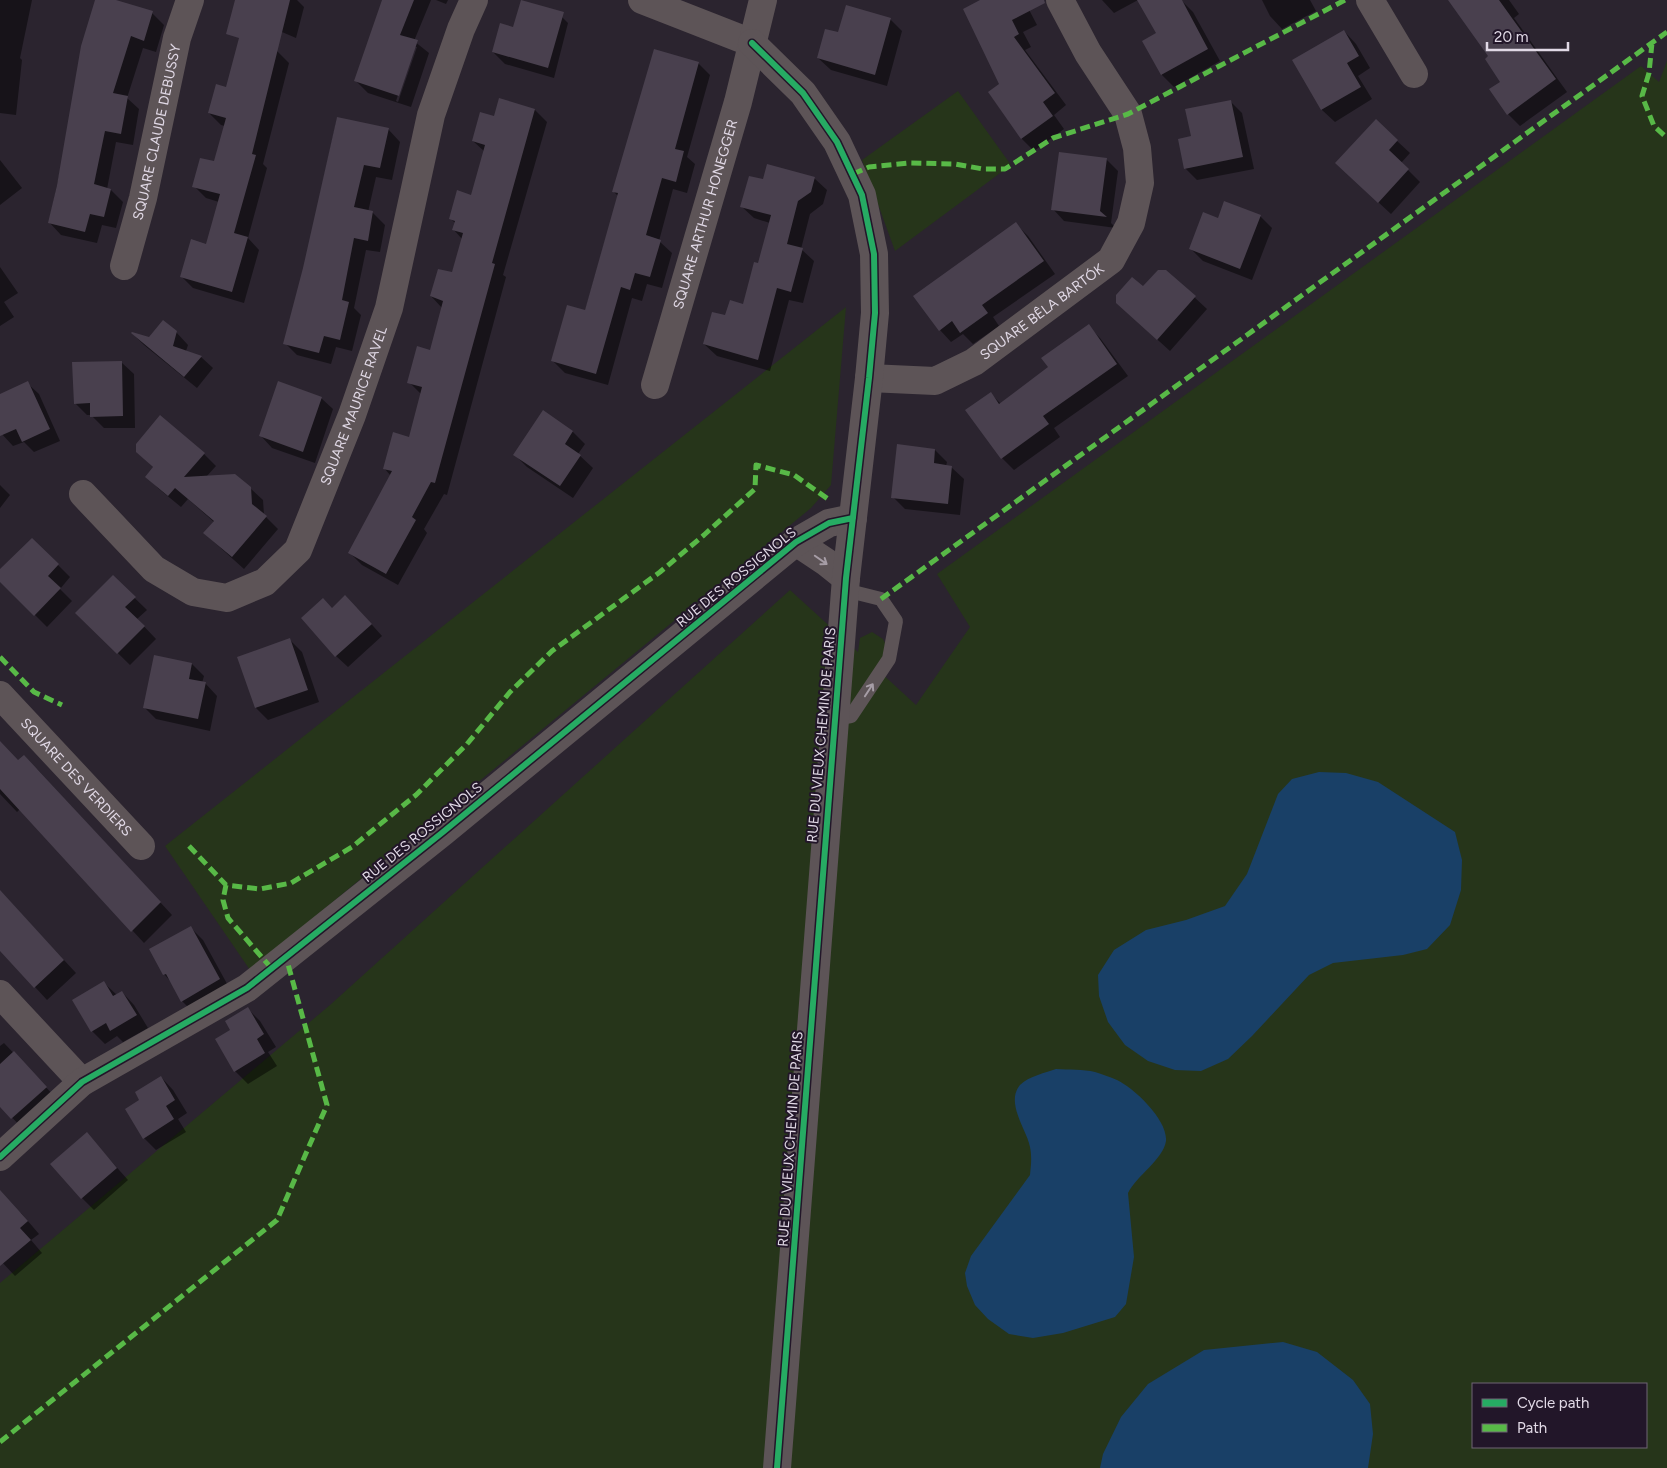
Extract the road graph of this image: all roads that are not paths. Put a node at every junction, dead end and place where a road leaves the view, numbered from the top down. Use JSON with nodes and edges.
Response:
{"nodes":[{"id":1,"x":190,"y":0,"type":"edge"},
{"id":2,"x":474,"y":0,"type":"edge"},
{"id":3,"x":642,"y":0,"type":"edge"},
{"id":4,"x":763,"y":0,"type":"edge"},
{"id":5,"x":1060,"y":0,"type":"edge"},
{"id":6,"x":1370,"y":0,"type":"edge"},
{"id":7,"x":752,"y":43,"type":"junction"},
{"id":8,"x":1414,"y":74,"type":"dead end"},
{"id":9,"x":124,"y":266,"type":"dead end"},
{"id":10,"x":870,"y":378,"type":"junction"},
{"id":11,"x":655,"y":385,"type":"dead end"},
{"id":12,"x":83,"y":494,"type":"dead end"},
{"id":13,"x":852,"y":518,"type":"junction"},
{"id":14,"x":796,"y":542,"type":"junction"},
{"id":15,"x":845,"y":584,"type":"junction"},
{"id":16,"x":4,"y":708,"type":"edge"},
{"id":17,"x":834,"y":718,"type":"junction"},
{"id":18,"x":141,"y":846,"type":"dead end"},
{"id":19,"x":0,"y":994,"type":"edge"},
{"id":20,"x":82,"y":1082,"type":"junction"},
{"id":21,"x":0,"y":1157,"type":"edge"},
{"id":22,"x":777,"y":1468,"type":"edge"}],
"edges":[{"from":1,"to":9,"type":"street","name":"SQUARE CLAUDE DEBUSSY"},
{"from":2,"to":12,"type":"street","name":"SQUARE MAURICE RAVEL"},
{"from":3,"to":7,"type":"street"},
{"from":4,"to":7,"type":"street","name":"SQUARE ARTHUR HONEGGER"},
{"from":5,"to":10,"type":"street","name":"SQUARE BÊLA BARTÓK"},
{"from":6,"to":8,"type":"street"},
{"from":7,"to":10,"type":"street","name":"RUE DU VIEUX CHEMIN DE PARIS"},
{"from":7,"to":11,"type":"street","name":"SQUARE ARTHUR HONEGGER"},
{"from":10,"to":13,"type":"street","name":"RUE DU VIEUX CHEMIN DE PARIS"},
{"from":13,"to":14,"type":"street","name":"RUE DES ROSSIGNOLS"},
{"from":13,"to":15,"type":"street","name":"RUE DU VIEUX CHEMIN DE PARIS"},
{"from":14,"to":15,"type":"street","name":"RUE DES ROSSIGNOLS","one_way":true},
{"from":14,"to":20,"type":"street","name":"RUE DES ROSSIGNOLS"},
{"from":15,"to":17,"type":"street","name":"RUE DU VIEUX CHEMIN DE PARIS"},
{"from":17,"to":15,"type":"lane","one_way":true},
{"from":16,"to":18,"type":"street","name":"SQUARE DES VERDIERS"},
{"from":17,"to":22,"type":"street","name":"RUE DU VIEUX CHEMIN DE PARIS"},
{"from":19,"to":20,"type":"street"},
{"from":20,"to":21,"type":"street","name":"RUE DES ROSSIGNOLS"}]}
